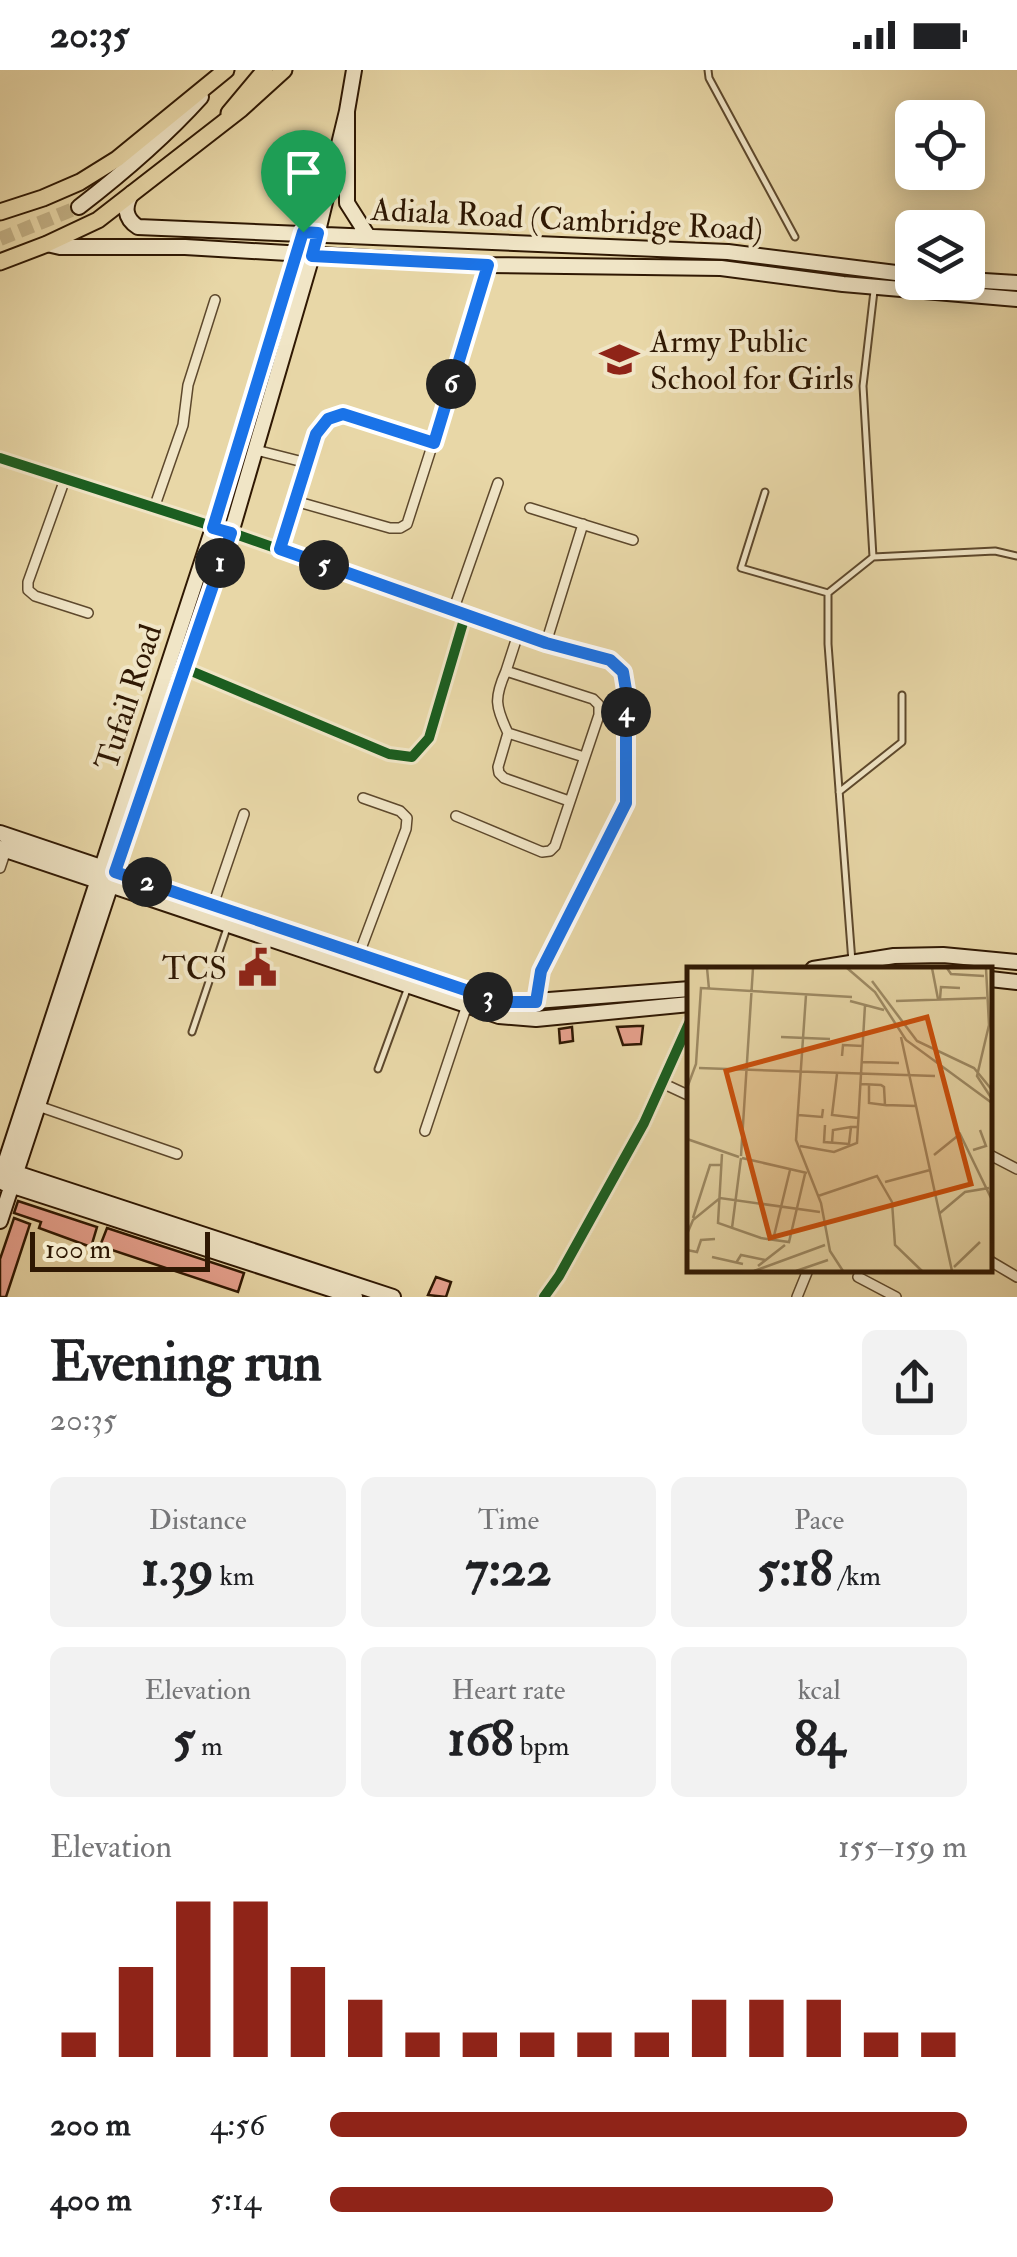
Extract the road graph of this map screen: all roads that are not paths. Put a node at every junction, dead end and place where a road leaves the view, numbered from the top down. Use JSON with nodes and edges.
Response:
{"nodes":[{"id":1,"x":265,"y":70,"type":"edge"},
{"id":2,"x":284,"y":70,"type":"edge"},
{"id":3,"x":354,"y":70,"type":"edge"},
{"id":4,"x":708,"y":70,"type":"edge"},
{"id":5,"x":223,"y":73,"type":"edge"},
{"id":6,"x":347,"y":111,"type":"junction"},
{"id":7,"x":218,"y":126,"type":"junction"},
{"id":8,"x":132,"y":193,"type":"junction"},
{"id":9,"x":79,"y":207,"type":"tunnel mouth"},
{"id":10,"x":0,"y":212,"type":"edge"},
{"id":11,"x":310,"y":233,"type":"junction"},
{"id":12,"x":368,"y":236,"type":"junction"},
{"id":13,"x":795,"y":237,"type":"dead end"},
{"id":14,"x":48,"y":244,"type":"junction"},
{"id":15,"x":296,"y":255,"type":"junction"},
{"id":16,"x":312,"y":256,"type":"junction"},
{"id":17,"x":0,"y":262,"type":"edge"},
{"id":18,"x":488,"y":265,"type":"junction"},
{"id":19,"x":895,"y":272,"type":"edge"},
{"id":20,"x":985,"y":281,"type":"edge"},
{"id":21,"x":1017,"y":284,"type":"edge"},
{"id":22,"x":874,"y":287,"type":"junction"},
{"id":23,"x":1017,"y":299,"type":"edge"},
{"id":24,"x":215,"y":300,"type":"dead end"},
{"id":25,"x":434,"y":443,"type":"junction"},
{"id":26,"x":256,"y":450,"type":"junction"},
{"id":27,"x":0,"y":458,"type":"edge"},
{"id":28,"x":308,"y":463,"type":"junction"},
{"id":29,"x":65,"y":480,"type":"junction"},
{"id":30,"x":498,"y":484,"type":"dead end"},
{"id":31,"x":765,"y":492,"type":"dead end"},
{"id":32,"x":295,"y":502,"type":"junction"},
{"id":33,"x":154,"y":508,"type":"junction"},
{"id":34,"x":530,"y":508,"type":"dead end"},
{"id":35,"x":582,"y":524,"type":"junction"},
{"id":36,"x":213,"y":528,"type":"junction"},
{"id":37,"x":231,"y":533,"type":"junction"},
{"id":38,"x":633,"y":540,"type":"dead end"},
{"id":39,"x":280,"y":549,"type":"junction"},
{"id":40,"x":1017,"y":556,"type":"edge"},
{"id":41,"x":873,"y":557,"type":"junction"},
{"id":42,"x":828,"y":593,"type":"junction"},
{"id":43,"x":453,"y":611,"type":"junction"},
{"id":44,"x":88,"y":613,"type":"dead end"},
{"id":45,"x":465,"y":616,"type":"junction"},
{"id":46,"x":518,"y":634,"type":"junction"},
{"id":47,"x":546,"y":643,"type":"junction"},
{"id":48,"x":184,"y":668,"type":"junction"},
{"id":49,"x":506,"y":671,"type":"junction"},
{"id":50,"x":902,"y":695,"type":"dead end"},
{"id":51,"x":508,"y":733,"type":"junction"},
{"id":52,"x":584,"y":757,"type":"junction"},
{"id":53,"x":840,"y":792,"type":"junction"},
{"id":54,"x":363,"y":798,"type":"dead end"},
{"id":55,"x":570,"y":801,"type":"junction"},
{"id":56,"x":244,"y":814,"type":"dead end"},
{"id":57,"x":456,"y":816,"type":"dead end"},
{"id":58,"x":0,"y":833,"type":"edge"},
{"id":59,"x":3,"y":849,"type":"edge"},
{"id":60,"x":0,"y":868,"type":"edge"},
{"id":61,"x":105,"y":876,"type":"junction"},
{"id":62,"x":213,"y":905,"type":"junction"},
{"id":63,"x":228,"y":925,"type":"junction"},
{"id":64,"x":360,"y":954,"type":"junction"},
{"id":65,"x":1017,"y":962,"type":"edge"},
{"id":66,"x":852,"y":963,"type":"junction"},
{"id":67,"x":830,"y":967,"type":"edge"},
{"id":68,"x":992,"y":979,"type":"edge"},
{"id":69,"x":1017,"y":982,"type":"edge"},
{"id":70,"x":408,"y":985,"type":"junction"},
{"id":71,"x":687,"y":989,"type":"edge"},
{"id":72,"x":536,"y":1002,"type":"junction"},
{"id":73,"x":687,"y":1004,"type":"edge"},
{"id":74,"x":468,"y":1005,"type":"junction"},
{"id":75,"x":687,"y":1027,"type":"edge"},
{"id":76,"x":192,"y":1032,"type":"dead end"},
{"id":77,"x":378,"y":1069,"type":"dead end"},
{"id":78,"x":662,"y":1083,"type":"junction"},
{"id":79,"x":687,"y":1095,"type":"edge"},
{"id":80,"x":38,"y":1106,"type":"junction"},
{"id":81,"x":425,"y":1131,"type":"dead end"},
{"id":82,"x":177,"y":1154,"type":"dead end"},
{"id":83,"x":992,"y":1156,"type":"edge"},
{"id":84,"x":1017,"y":1169,"type":"edge"},
{"id":85,"x":5,"y":1176,"type":"edge"},
{"id":86,"x":0,"y":1220,"type":"edge"},
{"id":87,"x":992,"y":1262,"type":"edge"},
{"id":88,"x":807,"y":1272,"type":"edge"},
{"id":89,"x":858,"y":1277,"type":"dead end"},
{"id":90,"x":1017,"y":1277,"type":"edge"},
{"id":91,"x":354,"y":1297,"type":"edge"},
{"id":92,"x":393,"y":1297,"type":"edge"},
{"id":93,"x":544,"y":1297,"type":"edge"},
{"id":94,"x":797,"y":1297,"type":"edge"},
{"id":95,"x":896,"y":1297,"type":"edge"}],
"edges":[{"from":1,"to":7,"type":"main road"},
{"from":2,"to":7,"type":"main road"},
{"from":3,"to":6,"type":"main road"},
{"from":4,"to":13,"type":"lane"},
{"from":5,"to":9,"type":"main road"},
{"from":5,"to":10,"type":"main road"},
{"from":6,"to":11,"type":"main road"},
{"from":6,"to":12,"type":"main road"},
{"from":7,"to":8,"type":"main road"},
{"from":8,"to":11,"type":"main road","name":"Adiala Road (Cambridge Road)"},
{"from":8,"to":14,"type":"main road"},
{"from":11,"to":12,"type":"main road","name":"Adiala Road (Cambridge Road)"},
{"from":11,"to":15,"type":"main road","name":"Tufail Road"},
{"from":11,"to":16,"type":"main road","name":"Tufail Road"},
{"from":12,"to":19,"type":"main road","name":"Adiala Road (Cambridge Road)"},
{"from":14,"to":15,"type":"main road","name":"Adiala Road (Cambridge Road)"},
{"from":14,"to":17,"type":"main road"},
{"from":15,"to":16,"type":"main road","name":"Adiala Road (Cambridge Road)"},
{"from":15,"to":36,"type":"main road","name":"Tufail Road"},
{"from":16,"to":18,"type":"main road","name":"Adiala Road (Cambridge Road)"},
{"from":16,"to":26,"type":"main road","name":"Tufail Road"},
{"from":18,"to":22,"type":"main road","name":"Adiala Road (Cambridge Road)"},
{"from":18,"to":25,"type":"street"},
{"from":20,"to":21,"type":"main road"},
{"from":22,"to":23,"type":"main road","name":"Adiala Road (Cambridge Road)"},
{"from":22,"to":41,"type":"lane"},
{"from":24,"to":33,"type":"street"},
{"from":25,"to":28,"type":"street"},
{"from":25,"to":32,"type":"street"},
{"from":26,"to":28,"type":"street"},
{"from":26,"to":37,"type":"main road","name":"Tufail Road"},
{"from":27,"to":29,"type":"street"},
{"from":28,"to":32,"type":"street"},
{"from":29,"to":33,"type":"street"},
{"from":29,"to":44,"type":"street"},
{"from":30,"to":43,"type":"street"},
{"from":31,"to":42,"type":"lane"},
{"from":32,"to":39,"type":"street"},
{"from":33,"to":36,"type":"street"},
{"from":34,"to":35,"type":"street"},
{"from":35,"to":38,"type":"street"},
{"from":35,"to":47,"type":"street"},
{"from":36,"to":37,"type":"street"},
{"from":36,"to":61,"type":"main road","name":"Tufail Road"},
{"from":37,"to":39,"type":"street"},
{"from":37,"to":48,"type":"main road","name":"Tufail Road"},
{"from":39,"to":43,"type":"street"},
{"from":40,"to":41,"type":"lane"},
{"from":41,"to":42,"type":"lane"},
{"from":42,"to":53,"type":"lane"},
{"from":43,"to":45,"type":"street"},
{"from":45,"to":46,"type":"street"},
{"from":45,"to":48,"type":"street"},
{"from":46,"to":47,"type":"street"},
{"from":46,"to":49,"type":"street"},
{"from":47,"to":72,"type":"street"},
{"from":48,"to":61,"type":"main road","name":"Tufail Road"},
{"from":49,"to":51,"type":"street"},
{"from":49,"to":52,"type":"street"},
{"from":50,"to":53,"type":"lane"},
{"from":51,"to":52,"type":"street"},
{"from":51,"to":55,"type":"street"},
{"from":52,"to":55,"type":"street"},
{"from":53,"to":66,"type":"lane"},
{"from":54,"to":64,"type":"street"},
{"from":55,"to":57,"type":"street"},
{"from":56,"to":62,"type":"street"},
{"from":58,"to":61,"type":"main road"},
{"from":59,"to":60,"type":"street"},
{"from":59,"to":61,"type":"main road"},
{"from":61,"to":62,"type":"main road"},
{"from":61,"to":63,"type":"main road"},
{"from":61,"to":80,"type":"main road","name":"Tufail Road"},
{"from":61,"to":85,"type":"main road","name":"Tufail Road"},
{"from":62,"to":64,"type":"main road"},
{"from":63,"to":70,"type":"main road"},
{"from":63,"to":76,"type":"lane"},
{"from":64,"to":72,"type":"main road"},
{"from":65,"to":66,"type":"main road"},
{"from":66,"to":67,"type":"main road"},
{"from":68,"to":69,"type":"main road"},
{"from":70,"to":74,"type":"main road"},
{"from":70,"to":77,"type":"lane"},
{"from":71,"to":72,"type":"main road"},
{"from":73,"to":74,"type":"main road"},
{"from":74,"to":81,"type":"street"},
{"from":75,"to":78,"type":"street"},
{"from":78,"to":79,"type":"street"},
{"from":78,"to":93,"type":"street"},
{"from":80,"to":82,"type":"street"},
{"from":80,"to":85,"type":"main road","name":"Tufail Road"},
{"from":83,"to":84,"type":"street"},
{"from":85,"to":86,"type":"main road","name":"Tufail Road"},
{"from":85,"to":91,"type":"main road"},
{"from":85,"to":92,"type":"main road"},
{"from":87,"to":90,"type":"street"},
{"from":88,"to":94,"type":"street"},
{"from":89,"to":95,"type":"street"}]}
